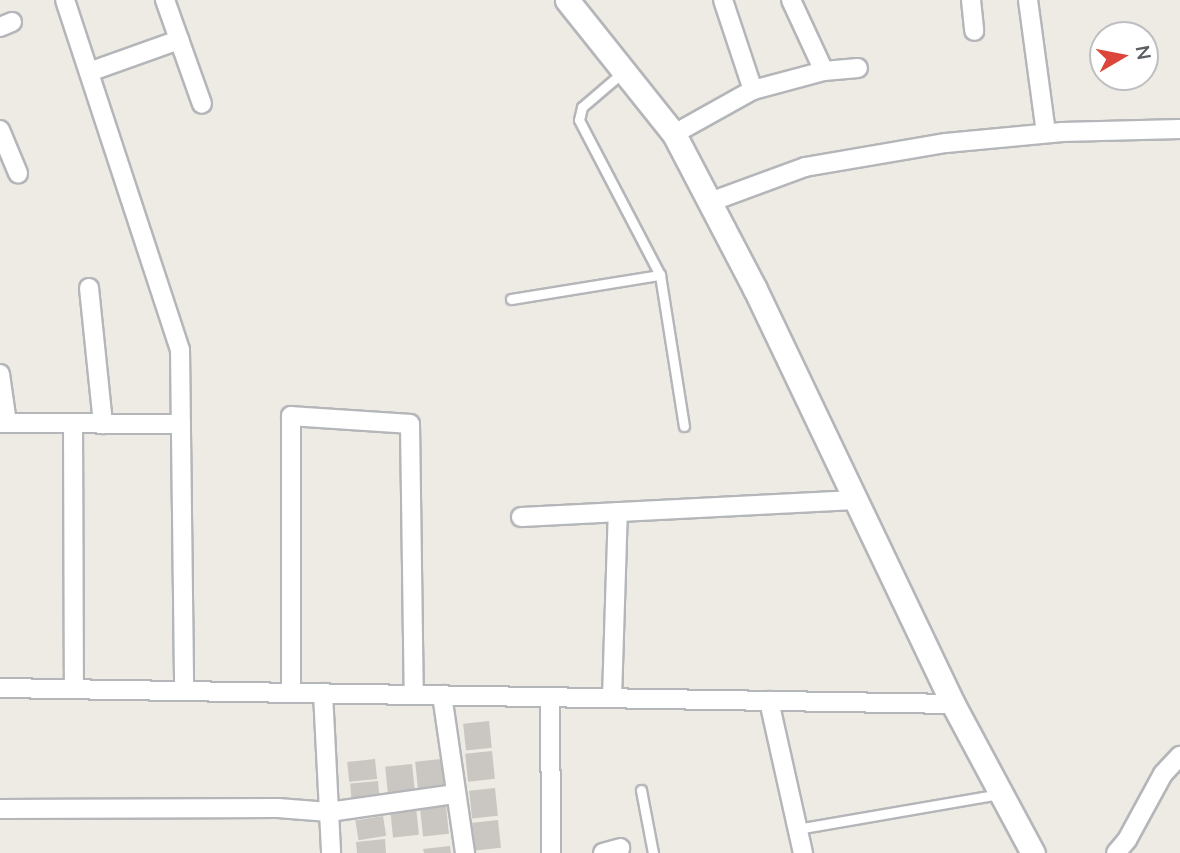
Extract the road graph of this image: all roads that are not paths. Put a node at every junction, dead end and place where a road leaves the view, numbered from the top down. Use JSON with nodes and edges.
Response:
{"nodes":[{"id":1,"x":65,"y":0,"type":"edge"},
{"id":2,"x":166,"y":0,"type":"edge"},
{"id":3,"x":567,"y":0,"type":"edge"},
{"id":4,"x":723,"y":0,"type":"edge"},
{"id":5,"x":791,"y":0,"type":"edge"},
{"id":6,"x":971,"y":0,"type":"edge"},
{"id":7,"x":1028,"y":0,"type":"edge"},
{"id":8,"x":974,"y":30,"type":"dead end"},
{"id":9,"x":179,"y":40,"type":"junction"},
{"id":10,"x":858,"y":68,"type":"dead end"},
{"id":11,"x":824,"y":71,"type":"junction"},
{"id":12,"x":89,"y":72,"type":"junction"},
{"id":13,"x":623,"y":72,"type":"junction"},
{"id":14,"x":752,"y":90,"type":"junction"},
{"id":15,"x":202,"y":104,"type":"dead end"},
{"id":16,"x":1180,"y":129,"type":"edge"},
{"id":17,"x":0,"y":130,"type":"edge"},
{"id":18,"x":1046,"y":133,"type":"junction"},
{"id":19,"x":674,"y":134,"type":"junction"},
{"id":20,"x":18,"y":173,"type":"dead end"},
{"id":21,"x":710,"y":202,"type":"junction"},
{"id":22,"x":660,"y":275,"type":"junction"},
{"id":23,"x":89,"y":288,"type":"dead end"},
{"id":24,"x":511,"y":299,"type":"dead end"},
{"id":25,"x":0,"y":374,"type":"edge"},
{"id":26,"x":3,"y":423,"type":"edge"},
{"id":27,"x":73,"y":424,"type":"junction"},
{"id":28,"x":103,"y":424,"type":"junction"},
{"id":29,"x":181,"y":424,"type":"junction"},
{"id":30,"x":684,"y":426,"type":"dead end"},
{"id":31,"x":856,"y":500,"type":"junction"},
{"id":32,"x":618,"y":512,"type":"junction"},
{"id":33,"x":520,"y":517,"type":"dead end"},
{"id":34,"x":0,"y":688,"type":"edge"},
{"id":35,"x":74,"y":689,"type":"junction"},
{"id":36,"x":184,"y":691,"type":"junction"},
{"id":37,"x":291,"y":693,"type":"junction"},
{"id":38,"x":323,"y":693,"type":"junction"},
{"id":39,"x":414,"y":695,"type":"junction"},
{"id":40,"x":442,"y":695,"type":"junction"},
{"id":41,"x":550,"y":697,"type":"junction"},
{"id":42,"x":612,"y":698,"type":"junction"},
{"id":43,"x":769,"y":701,"type":"junction"},
{"id":44,"x":953,"y":704,"type":"junction"},
{"id":45,"x":1180,"y":756,"type":"edge"},
{"id":46,"x":641,"y":790,"type":"dead end"},
{"id":47,"x":1001,"y":793,"type":"junction"},
{"id":48,"x":456,"y":794,"type":"junction"},
{"id":49,"x":0,"y":810,"type":"edge"},
{"id":50,"x":329,"y":812,"type":"junction"},
{"id":51,"x":797,"y":829,"type":"junction"},
{"id":52,"x":331,"y":853,"type":"edge"},
{"id":53,"x":465,"y":853,"type":"edge"},
{"id":54,"x":551,"y":853,"type":"edge"},
{"id":55,"x":653,"y":853,"type":"edge"},
{"id":56,"x":803,"y":853,"type":"edge"},
{"id":57,"x":1033,"y":853,"type":"edge"},
{"id":58,"x":1116,"y":853,"type":"edge"}],
"edges":[{"from":1,"to":12,"type":"street"},
{"from":2,"to":9,"type":"street"},
{"from":3,"to":13,"type":"street"},
{"from":4,"to":14,"type":"street"},
{"from":5,"to":11,"type":"street"},
{"from":6,"to":8,"type":"street"},
{"from":7,"to":18,"type":"street"},
{"from":9,"to":12,"type":"street"},
{"from":9,"to":15,"type":"street"},
{"from":10,"to":11,"type":"street"},
{"from":11,"to":14,"type":"street"},
{"from":12,"to":29,"type":"street"},
{"from":13,"to":19,"type":"street"},
{"from":13,"to":22,"type":"lane"},
{"from":14,"to":19,"type":"street"},
{"from":16,"to":18,"type":"street"},
{"from":17,"to":20,"type":"street"},
{"from":18,"to":21,"type":"street"},
{"from":19,"to":21,"type":"street"},
{"from":21,"to":31,"type":"street"},
{"from":22,"to":24,"type":"lane"},
{"from":22,"to":30,"type":"lane"},
{"from":23,"to":28,"type":"street"},
{"from":25,"to":26,"type":"street"},
{"from":26,"to":27,"type":"street"},
{"from":27,"to":28,"type":"street"},
{"from":27,"to":35,"type":"street"},
{"from":28,"to":29,"type":"street"},
{"from":29,"to":36,"type":"street"},
{"from":31,"to":32,"type":"street"},
{"from":31,"to":44,"type":"street"},
{"from":32,"to":33,"type":"street"},
{"from":32,"to":42,"type":"street"},
{"from":34,"to":35,"type":"street"},
{"from":35,"to":36,"type":"street"},
{"from":36,"to":37,"type":"street"},
{"from":37,"to":38,"type":"street"},
{"from":37,"to":39,"type":"street"},
{"from":38,"to":39,"type":"street"},
{"from":38,"to":50,"type":"street"},
{"from":39,"to":40,"type":"street"},
{"from":40,"to":41,"type":"street"},
{"from":40,"to":48,"type":"street"},
{"from":41,"to":42,"type":"street"},
{"from":41,"to":54,"type":"street"},
{"from":42,"to":43,"type":"street"},
{"from":43,"to":44,"type":"street"},
{"from":43,"to":51,"type":"street"},
{"from":44,"to":47,"type":"street"},
{"from":45,"to":58,"type":"street"},
{"from":46,"to":55,"type":"lane"},
{"from":47,"to":51,"type":"lane"},
{"from":47,"to":57,"type":"street"},
{"from":48,"to":50,"type":"street"},
{"from":48,"to":53,"type":"street"},
{"from":49,"to":50,"type":"street"},
{"from":50,"to":52,"type":"street"},
{"from":51,"to":56,"type":"street"}]}
